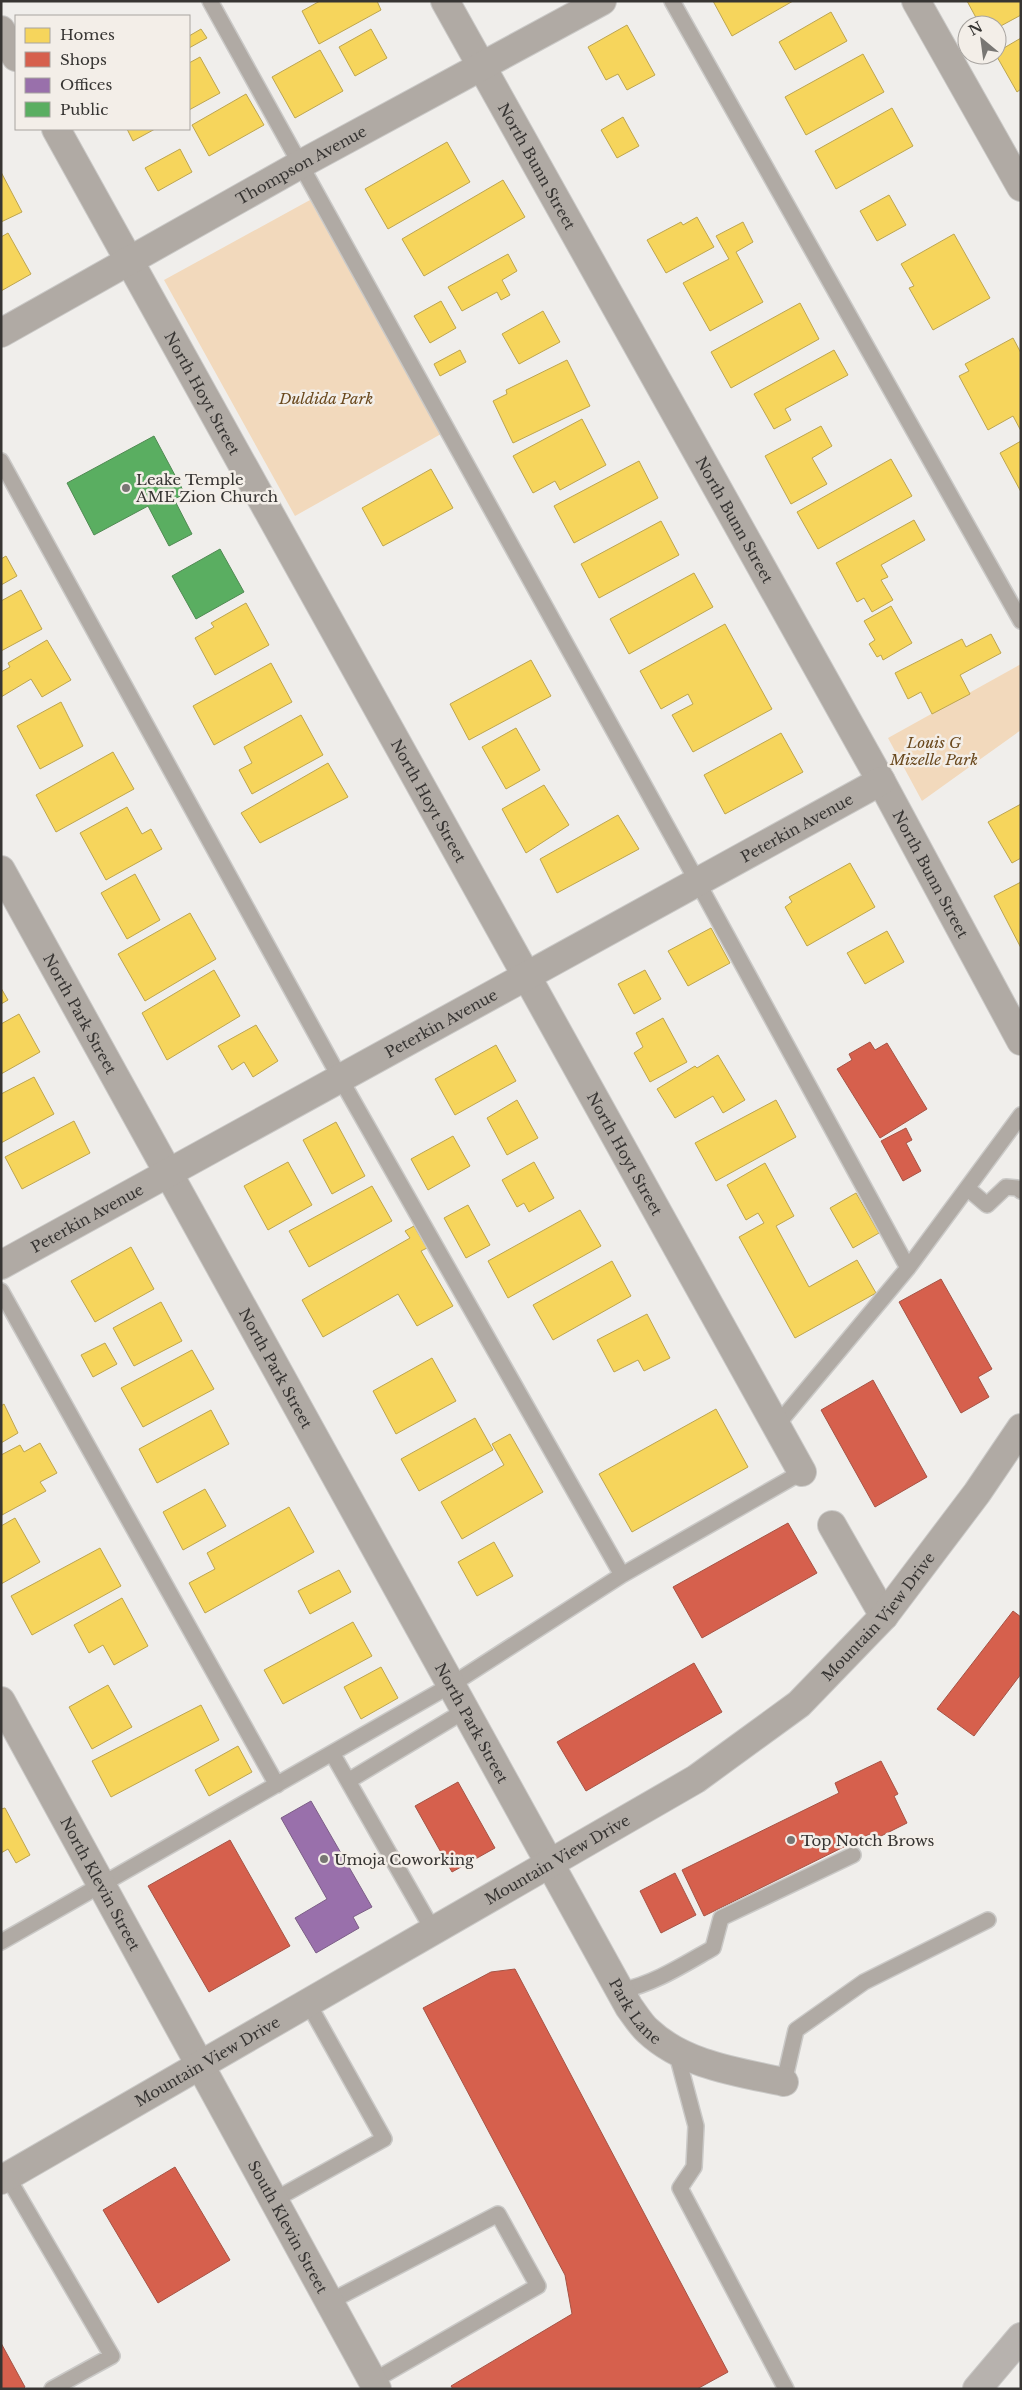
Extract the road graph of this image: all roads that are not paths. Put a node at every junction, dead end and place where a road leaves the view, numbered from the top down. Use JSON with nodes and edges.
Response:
{"nodes":[{"id":1,"x":210,"y":1,"type":"edge"},
{"id":2,"x":444,"y":1,"type":"edge"},
{"id":3,"x":602,"y":1,"type":"edge"},
{"id":4,"x":672,"y":1,"type":"edge"},
{"id":5,"x":916,"y":1,"type":"edge"},
{"id":6,"x":1,"y":30,"type":"edge"},
{"id":7,"x":15,"y":55,"type":"edge"},
{"id":8,"x":480,"y":66,"type":"junction"},
{"id":9,"x":57,"y":130,"type":"edge"},
{"id":10,"x":301,"y":164,"type":"junction"},
{"id":11,"x":1021,"y":187,"type":"edge"},
{"id":12,"x":129,"y":260,"type":"junction"},
{"id":13,"x":1,"y":332,"type":"edge"},
{"id":14,"x":1,"y":461,"type":"edge"},
{"id":15,"x":1021,"y":621,"type":"edge"},
{"id":16,"x":880,"y":781,"type":"junction"},
{"id":17,"x":1,"y":870,"type":"edge"},
{"id":18,"x":697,"y":881,"type":"junction"},
{"id":19,"x":527,"y":974,"type":"junction"},
{"id":20,"x":1021,"y":1040,"type":"edge"},
{"id":21,"x":340,"y":1078,"type":"junction"},
{"id":22,"x":1021,"y":1115,"type":"edge"},
{"id":23,"x":169,"y":1173,"type":"junction"},
{"id":24,"x":967,"y":1188,"type":"junction"},
{"id":25,"x":1021,"y":1191,"type":"edge"},
{"id":26,"x":1,"y":1265,"type":"edge"},
{"id":27,"x":908,"y":1268,"type":"junction"},
{"id":28,"x":1,"y":1291,"type":"edge"},
{"id":29,"x":778,"y":1425,"type":"junction"},
{"id":30,"x":1021,"y":1428,"type":"edge"},
{"id":31,"x":802,"y":1472,"type":"joint"},
{"id":32,"x":832,"y":1525,"type":"dead end"},
{"id":33,"x":622,"y":1575,"type":"junction"},
{"id":34,"x":884,"y":1616,"type":"junction"},
{"id":35,"x":451,"y":1684,"type":"junction"},
{"id":36,"x":1,"y":1701,"type":"edge"},
{"id":37,"x":466,"y":1710,"type":"junction"},
{"id":38,"x":332,"y":1753,"type":"junction"},
{"id":39,"x":348,"y":1781,"type":"junction"},
{"id":40,"x":277,"y":1785,"type":"junction"},
{"id":41,"x":853,"y":1855,"type":"dead end"},
{"id":42,"x":551,"y":1865,"type":"junction"},
{"id":43,"x":100,"y":1884,"type":"junction"},
{"id":44,"x":988,"y":1920,"type":"dead end"},
{"id":45,"x":434,"y":1932,"type":"junction"},
{"id":46,"x":1,"y":1942,"type":"edge"},
{"id":47,"x":620,"y":1991,"type":"junction"},
{"id":48,"x":308,"y":2003,"type":"junction"},
{"id":49,"x":676,"y":2051,"type":"junction"},
{"id":50,"x":200,"y":2064,"type":"junction"},
{"id":51,"x":784,"y":2082,"type":"joint"},
{"id":52,"x":4,"y":2178,"type":"edge"},
{"id":53,"x":274,"y":2200,"type":"junction"},
{"id":54,"x":329,"y":2302,"type":"junction"},
{"id":55,"x":1021,"y":2336,"type":"edge"},
{"id":56,"x":1021,"y":2350,"type":"edge"},
{"id":57,"x":375,"y":2385,"type":"edge"},
{"id":58,"x":52,"y":2389,"type":"edge"},
{"id":59,"x":786,"y":2389,"type":"edge"},
{"id":60,"x":977,"y":2389,"type":"edge"},
{"id":61,"x":991,"y":2389,"type":"edge"}],
"edges":[{"from":1,"to":10,"type":"lane"},
{"from":2,"to":8,"type":"street","name":"North Bunn Street"},
{"from":3,"to":8,"type":"street","name":"Thompson Avenue"},
{"from":4,"to":15,"type":"lane"},
{"from":5,"to":11,"type":"street"},
{"from":6,"to":7,"type":"street"},
{"from":8,"to":10,"type":"street","name":"Thompson Avenue"},
{"from":8,"to":16,"type":"street","name":"North Bunn Street"},
{"from":9,"to":12,"type":"street","name":"North Hoyt Street"},
{"from":10,"to":12,"type":"street","name":"Thompson Avenue"},
{"from":10,"to":18,"type":"lane"},
{"from":12,"to":13,"type":"street","name":"Thompson Avenue"},
{"from":12,"to":19,"type":"street","name":"North Hoyt Street"},
{"from":14,"to":21,"type":"lane"},
{"from":16,"to":18,"type":"street","name":"Peterkin Avenue"},
{"from":16,"to":20,"type":"street","name":"North Bunn Street"},
{"from":17,"to":23,"type":"street","name":"North Park Street"},
{"from":18,"to":19,"type":"street","name":"Peterkin Avenue"},
{"from":18,"to":27,"type":"lane"},
{"from":19,"to":21,"type":"street","name":"Peterkin Avenue"},
{"from":19,"to":29,"type":"street","name":"North Hoyt Street"},
{"from":21,"to":23,"type":"street","name":"Peterkin Avenue"},
{"from":21,"to":33,"type":"lane"},
{"from":22,"to":24,"type":"lane"},
{"from":23,"to":26,"type":"street","name":"Peterkin Avenue"},
{"from":23,"to":35,"type":"street","name":"North Park Street"},
{"from":24,"to":25,"type":"lane"},
{"from":24,"to":27,"type":"lane"},
{"from":27,"to":29,"type":"lane"},
{"from":28,"to":40,"type":"lane"},
{"from":29,"to":31,"type":"street","name":"North Hoyt Street"},
{"from":30,"to":34,"type":"street","name":"Mountain View Drive"},
{"from":31,"to":33,"type":"lane"},
{"from":32,"to":34,"type":"street"},
{"from":33,"to":35,"type":"lane"},
{"from":34,"to":42,"type":"street","name":"Mountain View Drive"},
{"from":35,"to":37,"type":"street","name":"North Park Street"},
{"from":35,"to":38,"type":"lane"},
{"from":36,"to":43,"type":"street","name":"North Klevin Street"},
{"from":37,"to":39,"type":"lane"},
{"from":37,"to":42,"type":"street","name":"North Park Street"},
{"from":38,"to":39,"type":"lane"},
{"from":38,"to":40,"type":"lane"},
{"from":39,"to":45,"type":"lane"},
{"from":40,"to":43,"type":"lane"},
{"from":41,"to":47,"type":"lane"},
{"from":42,"to":45,"type":"street","name":"Mountain View Drive"},
{"from":42,"to":47,"type":"street","name":"Park Lane"},
{"from":43,"to":46,"type":"lane"},
{"from":43,"to":50,"type":"street","name":"North Klevin Street"},
{"from":44,"to":51,"type":"lane"},
{"from":45,"to":48,"type":"street","name":"Mountain View Drive"},
{"from":47,"to":49,"type":"street","name":"Park Lane"},
{"from":48,"to":50,"type":"street","name":"Mountain View Drive"},
{"from":48,"to":53,"type":"lane"},
{"from":49,"to":51,"type":"street","name":"Park Lane"},
{"from":49,"to":59,"type":"lane"},
{"from":50,"to":52,"type":"street","name":"Mountain View Drive"},
{"from":50,"to":53,"type":"street","name":"South Klevin Street"},
{"from":52,"to":58,"type":"lane"},
{"from":53,"to":54,"type":"street","name":"South Klevin Street"},
{"from":54,"to":57,"type":"street","name":"South Klevin Street"},
{"from":54,"to":57,"type":"lane"},
{"from":55,"to":60,"type":"highway"},
{"from":56,"to":61,"type":"highway"}]}
